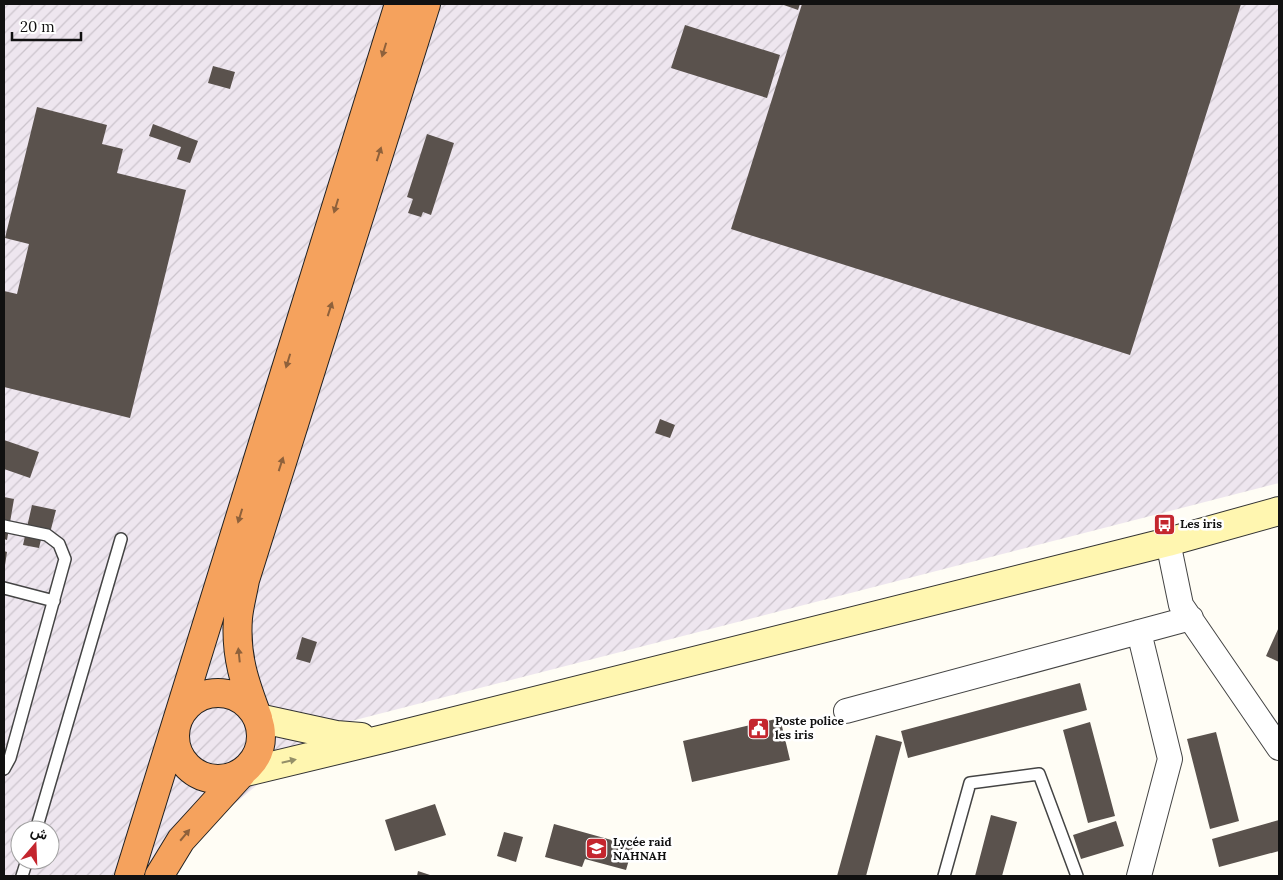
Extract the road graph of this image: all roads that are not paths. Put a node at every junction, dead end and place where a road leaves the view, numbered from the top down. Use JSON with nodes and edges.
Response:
{"nodes":[{"id":1,"x":399,"y":4,"type":"edge"},
{"id":2,"x":426,"y":4,"type":"edge"},
{"id":3,"x":1279,"y":511,"type":"edge"},
{"id":4,"x":4,"y":526,"type":"edge"},
{"id":5,"x":121,"y":539,"type":"dead end"},
{"id":6,"x":1168,"y":542,"type":"junction"},
{"id":7,"x":4,"y":588,"type":"edge"},
{"id":8,"x":54,"y":601,"type":"junction"},
{"id":9,"x":1190,"y":618,"type":"junction"},
{"id":10,"x":1139,"y":632,"type":"junction"},
{"id":11,"x":846,"y":710,"type":"dead end"},
{"id":12,"x":258,"y":718,"type":"junction"},
{"id":13,"x":175,"y":725,"type":"junction"},
{"id":14,"x":383,"y":739,"type":"junction"},
{"id":15,"x":1279,"y":748,"type":"edge"},
{"id":16,"x":4,"y":769,"type":"edge"},
{"id":17,"x":242,"y":773,"type":"junction"},
{"id":18,"x":39,"y":820,"type":"edge"},
{"id":19,"x":129,"y":876,"type":"edge"},
{"id":20,"x":159,"y":876,"type":"edge"},
{"id":21,"x":944,"y":876,"type":"edge"},
{"id":22,"x":1078,"y":876,"type":"edge"},
{"id":23,"x":1139,"y":876,"type":"edge"}],
"edges":[{"from":1,"to":13,"type":"highway","one_way":true},
{"from":12,"to":2,"type":"highway","one_way":true},
{"from":3,"to":6,"type":"street"},
{"from":4,"to":8,"type":"lane"},
{"from":5,"to":18,"type":"lane"},
{"from":6,"to":9,"type":"street"},
{"from":6,"to":14,"type":"street"},
{"from":7,"to":8,"type":"lane"},
{"from":8,"to":16,"type":"lane"},
{"from":9,"to":10,"type":"street"},
{"from":9,"to":15,"type":"street"},
{"from":10,"to":11,"type":"street"},
{"from":10,"to":23,"type":"street"},
{"from":12,"to":13,"type":"highway"},
{"from":12,"to":14,"type":"street"},
{"from":12,"to":17,"type":"highway"},
{"from":13,"to":17,"type":"highway"},
{"from":13,"to":19,"type":"highway"},
{"from":17,"to":14,"type":"street","one_way":true},
{"from":20,"to":17,"type":"highway","one_way":true},
{"from":21,"to":22,"type":"lane"}]}
